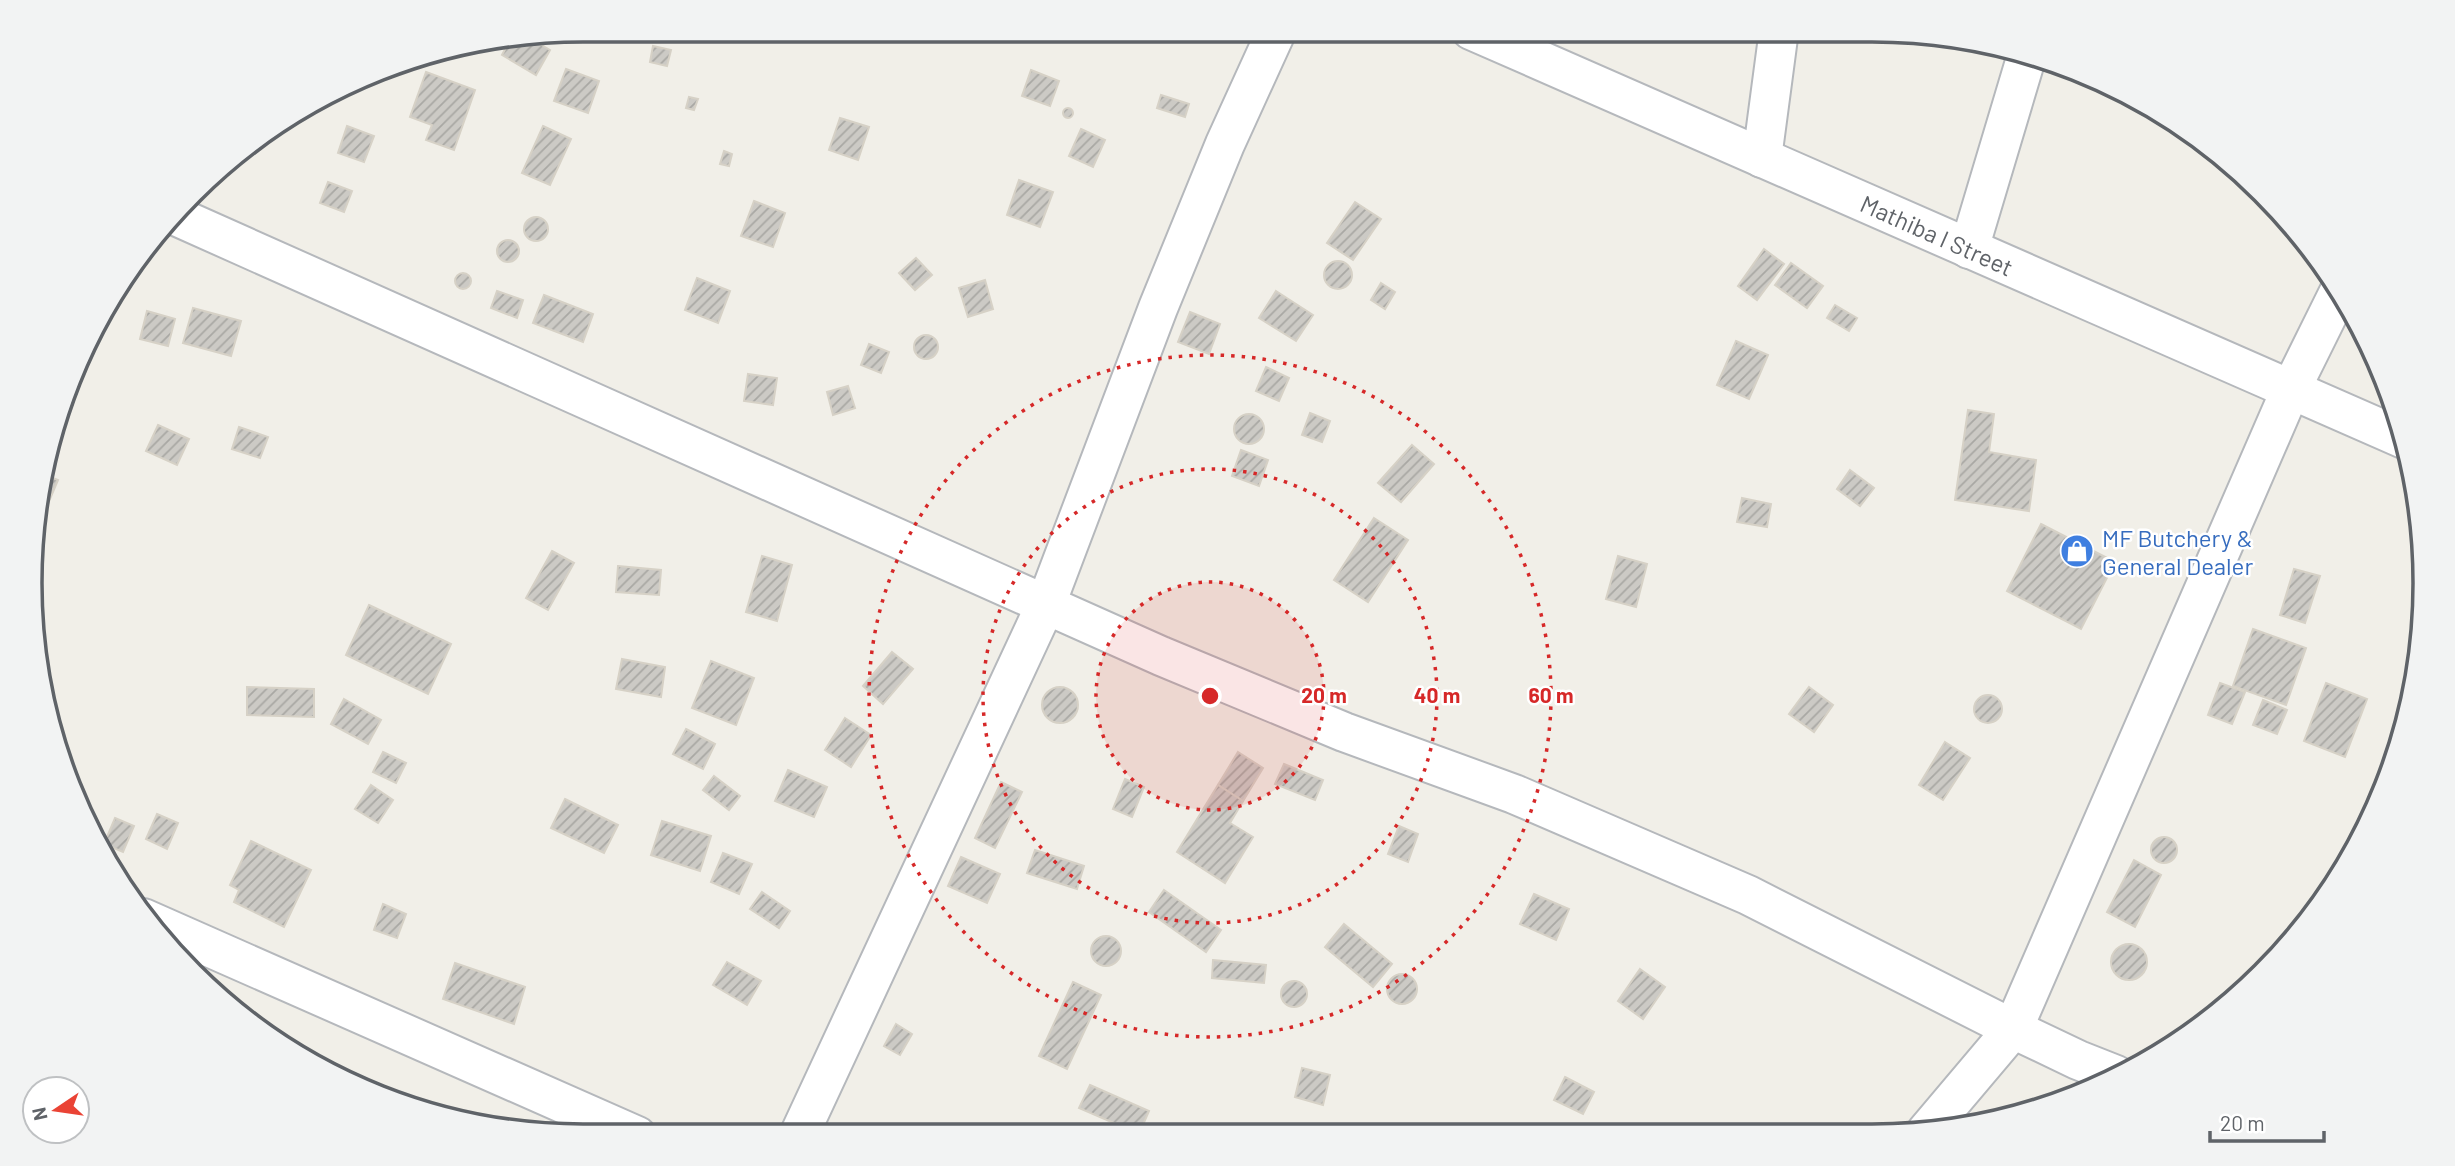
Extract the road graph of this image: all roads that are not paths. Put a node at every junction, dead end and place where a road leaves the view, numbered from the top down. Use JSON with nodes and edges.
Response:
{"nodes":[{"id":1,"x":1272,"y":42,"type":"edge"},
{"id":2,"x":1498,"y":42,"type":"edge"},
{"id":3,"x":1777,"y":42,"type":"edge"},
{"id":4,"x":2024,"y":64,"type":"edge"},
{"id":5,"x":1762,"y":158,"type":"junction"},
{"id":6,"x":183,"y":218,"type":"edge"},
{"id":7,"x":1969,"y":250,"type":"junction"},
{"id":8,"x":2334,"y":302,"type":"edge"},
{"id":9,"x":2291,"y":389,"type":"junction"},
{"id":10,"x":2392,"y":434,"type":"edge"},
{"id":11,"x":1046,"y":604,"type":"junction"},
{"id":12,"x":167,"y":929,"type":"edge"},
{"id":13,"x":2014,"y":1029,"type":"junction"},
{"id":14,"x":2088,"y":1073,"type":"edge"},
{"id":15,"x":1936,"y":1120,"type":"edge"},
{"id":16,"x":610,"y":1124,"type":"edge"},
{"id":17,"x":804,"y":1124,"type":"edge"}],
"edges":[{"from":1,"to":11,"type":"street"},
{"from":2,"to":5,"type":"street","name":"Mathiba I Street"},
{"from":3,"to":5,"type":"street"},
{"from":4,"to":7,"type":"street"},
{"from":5,"to":7,"type":"street","name":"Mathiba I Street"},
{"from":6,"to":11,"type":"street"},
{"from":7,"to":9,"type":"street","name":"Mathiba I Street"},
{"from":8,"to":9,"type":"street"},
{"from":9,"to":10,"type":"street","name":"Mathiba I Street"},
{"from":9,"to":13,"type":"street"},
{"from":11,"to":13,"type":"street"},
{"from":11,"to":17,"type":"street"},
{"from":12,"to":16,"type":"street"},
{"from":13,"to":14,"type":"street"},
{"from":13,"to":15,"type":"street"}]}
